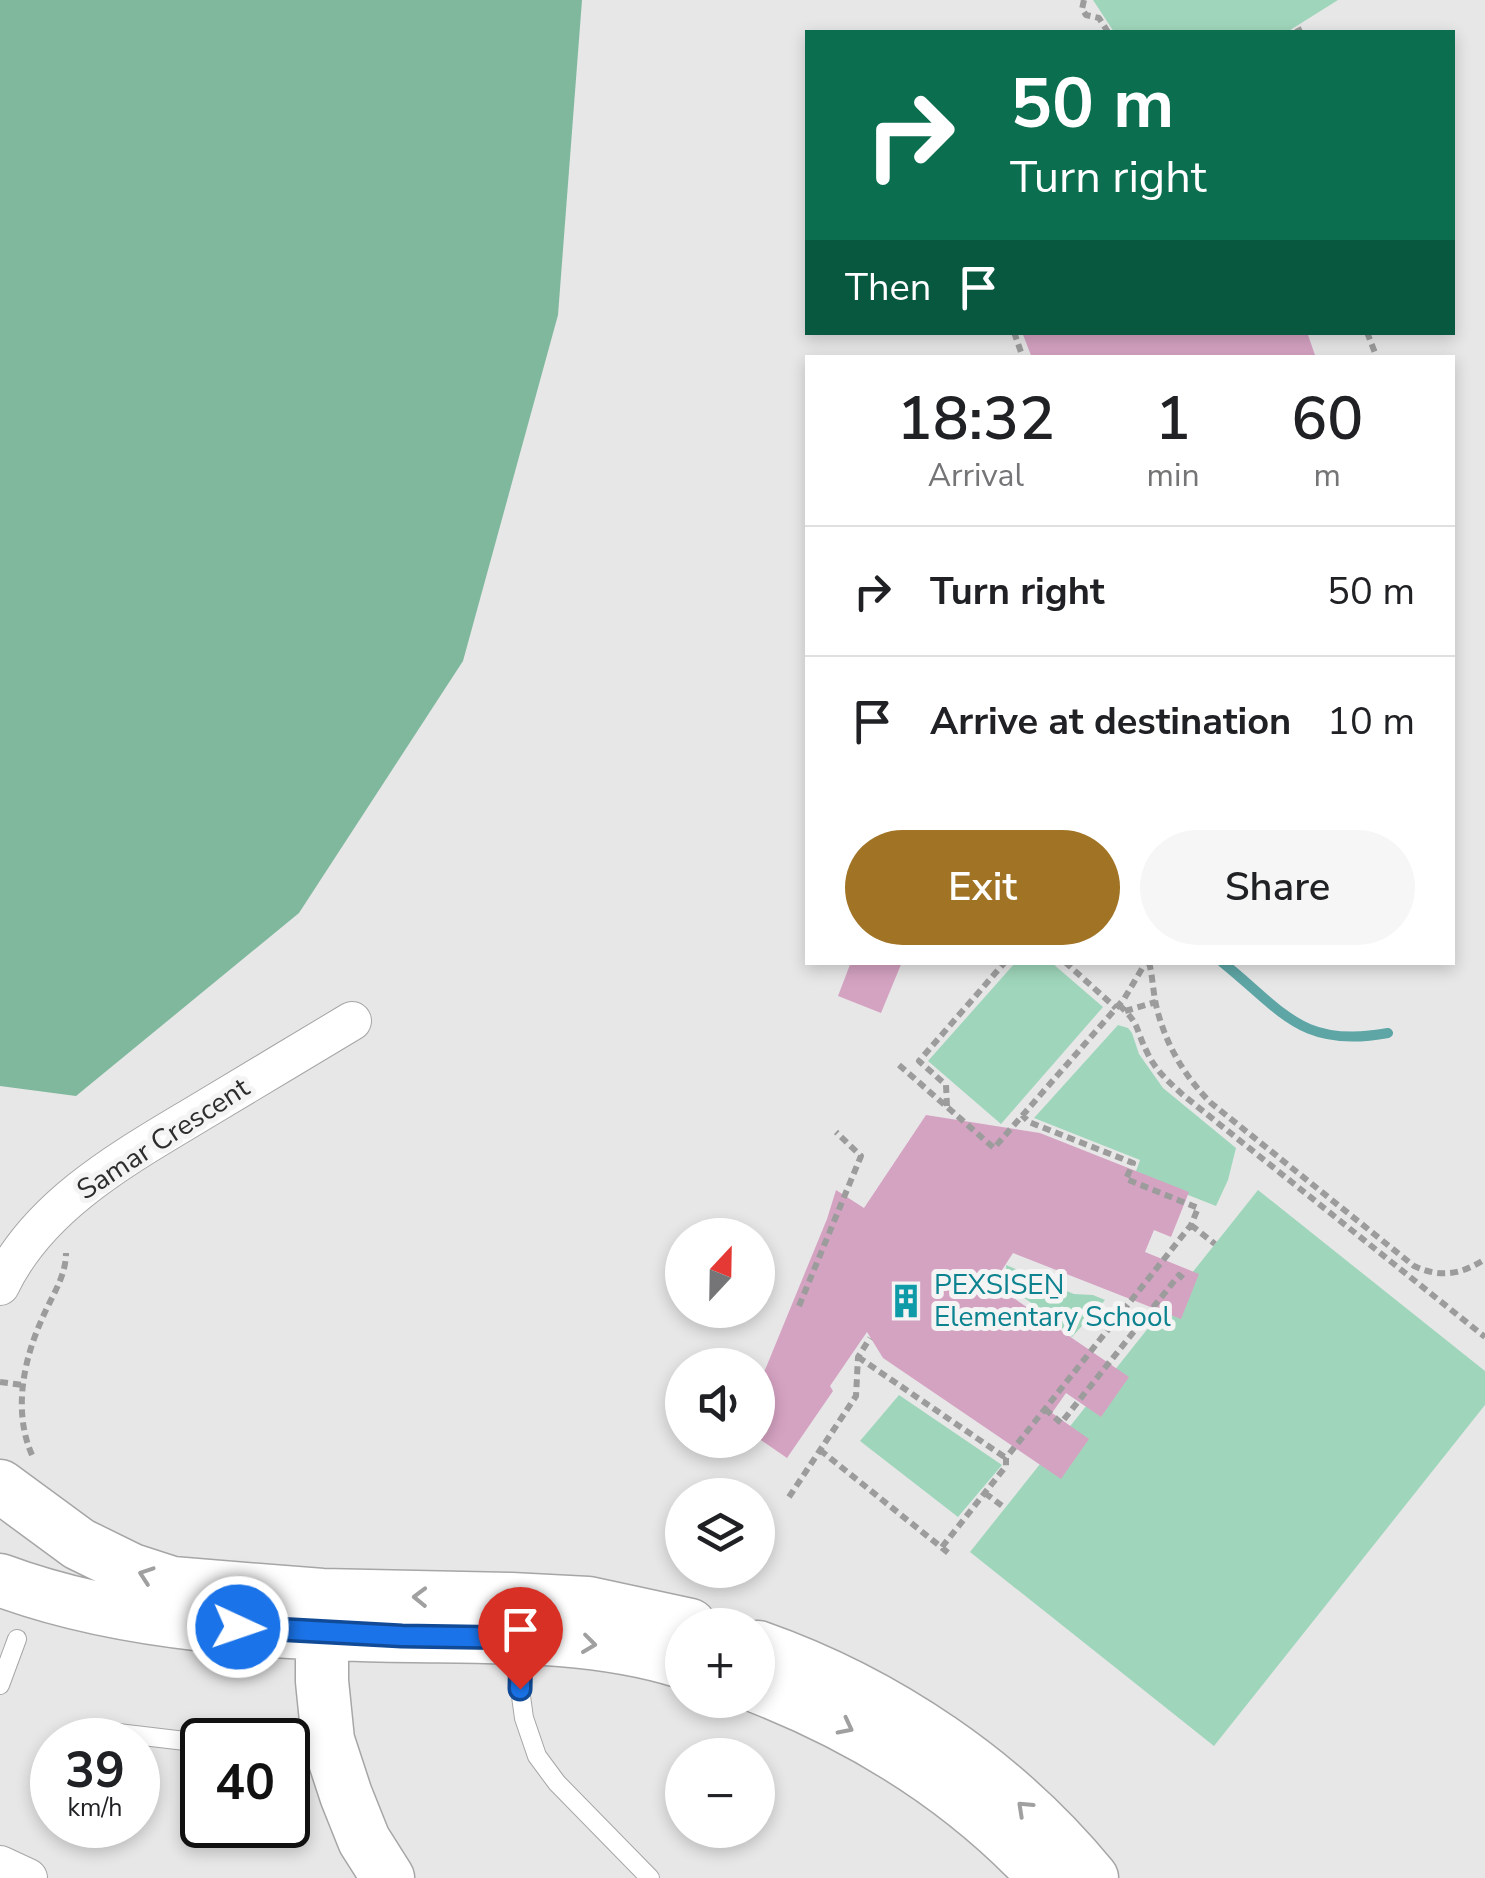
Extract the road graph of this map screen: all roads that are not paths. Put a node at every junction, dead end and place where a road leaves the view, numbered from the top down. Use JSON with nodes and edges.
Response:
{"nodes":[{"id":1,"x":352,"y":1020,"type":"dead end"},
{"id":2,"x":0,"y":1286,"type":"edge"},
{"id":3,"x":17,"y":1473,"type":"edge"},
{"id":4,"x":0,"y":1580,"type":"edge"},
{"id":5,"x":323,"y":1614,"type":"junction"},
{"id":6,"x":665,"y":1620,"type":"edge"},
{"id":7,"x":521,"y":1638,"type":"junction"},
{"id":8,"x":17,"y":1639,"type":"dead end"},
{"id":9,"x":775,"y":1653,"type":"edge"},
{"id":10,"x":665,"y":1658,"type":"edge"},
{"id":11,"x":0,"y":1685,"type":"edge"},
{"id":12,"x":775,"y":1694,"type":"edge"},
{"id":13,"x":310,"y":1734,"type":"edge"},
{"id":14,"x":310,"y":1746,"type":"edge"},
{"id":15,"x":0,"y":1866,"type":"edge"},
{"id":16,"x":28,"y":1878,"type":"edge"},
{"id":17,"x":388,"y":1878,"type":"edge"},
{"id":18,"x":650,"y":1878,"type":"edge"},
{"id":19,"x":1045,"y":1878,"type":"edge"},
{"id":20,"x":1092,"y":1878,"type":"edge"}],
"edges":[{"from":1,"to":2,"type":"street","name":"Samar Crescent"},
{"from":5,"to":3,"type":"street","one_way":true},
{"from":4,"to":5,"type":"street"},
{"from":6,"to":5,"type":"street","one_way":true},
{"from":5,"to":7,"type":"street"},
{"from":5,"to":13,"type":"street"},
{"from":7,"to":10,"type":"street","one_way":true},
{"from":7,"to":18,"type":"lane"},
{"from":8,"to":11,"type":"lane"},
{"from":20,"to":9,"type":"street","one_way":true},
{"from":12,"to":19,"type":"street","one_way":true},
{"from":14,"to":17,"type":"street"},
{"from":15,"to":16,"type":"street"}]}
